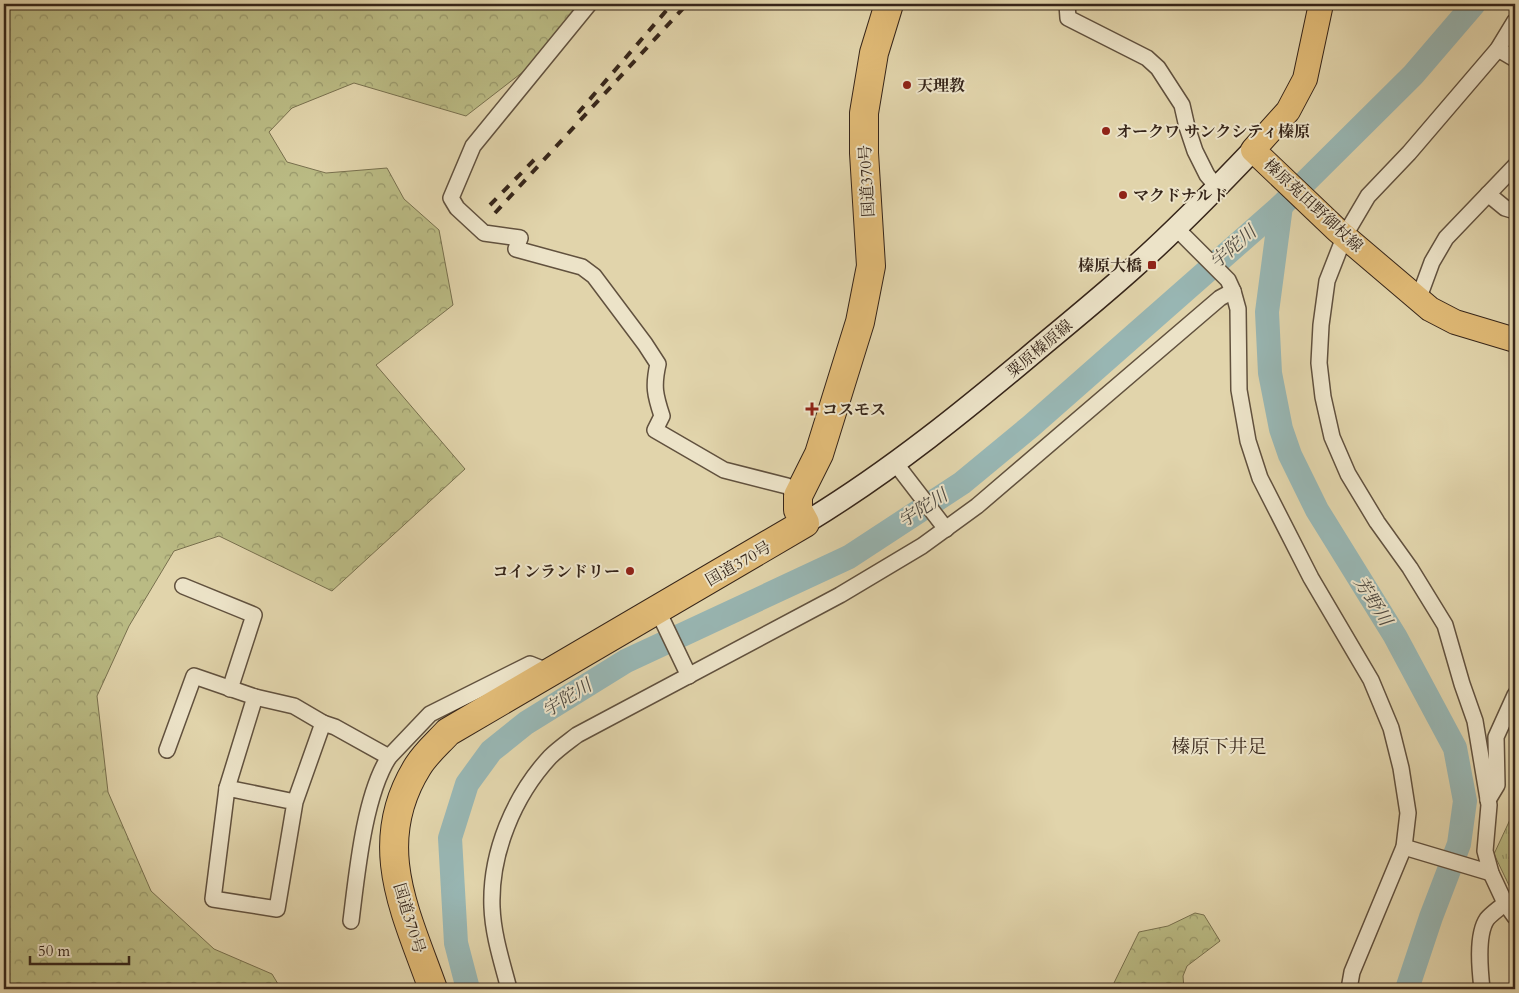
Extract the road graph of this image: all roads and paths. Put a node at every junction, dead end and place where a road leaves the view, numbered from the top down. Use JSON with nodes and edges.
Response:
{"nodes":[{"id":1,"x":589,"y":4,"type":"edge"},
{"id":2,"x":888,"y":4,"type":"edge"},
{"id":3,"x":1067,"y":4,"type":"edge"},
{"id":4,"x":1321,"y":4,"type":"edge"},
{"id":5,"x":1515,"y":22,"type":"edge"},
{"id":6,"x":1498,"y":50,"type":"junction"},
{"id":7,"x":1515,"y":59,"type":"edge"},
{"id":8,"x":1260,"y":156,"type":"junction"},
{"id":9,"x":1515,"y":166,"type":"edge"},
{"id":10,"x":1218,"y":188,"type":"junction"},
{"id":11,"x":1488,"y":194,"type":"junction"},
{"id":12,"x":1515,"y":211,"type":"edge"},
{"id":13,"x":1176,"y":228,"type":"junction"},
{"id":14,"x":1341,"y":232,"type":"junction"},
{"id":15,"x":1231,"y":286,"type":"junction"},
{"id":16,"x":1418,"y":300,"type":"junction"},
{"id":17,"x":1515,"y":340,"type":"edge"},
{"id":18,"x":902,"y":472,"type":"junction"},
{"id":19,"x":798,"y":496,"type":"junction"},
{"id":20,"x":805,"y":523,"type":"junction"},
{"id":21,"x":944,"y":528,"type":"junction"},
{"id":22,"x":728,"y":570,"type":"junction"},
{"id":23,"x":183,"y":586,"type":"dead end"},
{"id":24,"x":659,"y":614,"type":"junction"},
{"id":25,"x":550,"y":672,"type":"junction"},
{"id":26,"x":688,"y":674,"type":"junction"},
{"id":27,"x":230,"y":690,"type":"junction"},
{"id":28,"x":1515,"y":695,"type":"edge"},
{"id":29,"x":255,"y":697,"type":"junction"},
{"id":30,"x":323,"y":723,"type":"junction"},
{"id":31,"x":167,"y":750,"type":"dead end"},
{"id":32,"x":389,"y":757,"type":"junction"},
{"id":33,"x":227,"y":788,"type":"junction"},
{"id":34,"x":1488,"y":800,"type":"junction"},
{"id":35,"x":295,"y":802,"type":"junction"},
{"id":36,"x":1410,"y":848,"type":"junction"},
{"id":37,"x":1491,"y":873,"type":"junction"},
{"id":38,"x":1505,"y":903,"type":"junction"},
{"id":39,"x":1515,"y":917,"type":"edge"},
{"id":40,"x":350,"y":921,"type":"dead end"},
{"id":41,"x":433,"y":989,"type":"edge"},
{"id":42,"x":509,"y":989,"type":"edge"},
{"id":43,"x":1349,"y":989,"type":"edge"},
{"id":44,"x":1482,"y":989,"type":"edge"}],
"edges":[{"from":1,"to":19,"type":"street"},
{"from":2,"to":19,"type":"highway","name":"国道370号"},
{"from":3,"to":10,"type":"street"},
{"from":4,"to":8,"type":"main road","name":"榛原菟田野御杖線"},
{"from":5,"to":6,"type":"street"},
{"from":6,"to":7,"type":"street"},
{"from":6,"to":14,"type":"street"},
{"from":8,"to":10,"type":"main road","name":"粟原榛原線"},
{"from":8,"to":14,"type":"main road","name":"榛原菟田野御杖線"},
{"from":9,"to":11,"type":"street"},
{"from":10,"to":13,"type":"main road","name":"粟原榛原線"},
{"from":11,"to":12,"type":"street"},
{"from":11,"to":16,"type":"street"},
{"from":13,"to":15,"type":"street"},
{"from":13,"to":18,"type":"main road","name":"粟原榛原線"},
{"from":14,"to":16,"type":"main road","name":"榛原菟田野御杖線"},
{"from":14,"to":34,"type":"street"},
{"from":15,"to":21,"type":"street"},
{"from":15,"to":36,"type":"street"},
{"from":16,"to":17,"type":"main road","name":"榛原菟田野御杖線"},
{"from":18,"to":20,"type":"main road","name":"粟原榛原線"},
{"from":18,"to":21,"type":"street"},
{"from":19,"to":20,"type":"highway"},
{"from":19,"to":22,"type":"highway","name":"国道370号"},
{"from":20,"to":22,"type":"highway","name":"国道370号"},
{"from":21,"to":26,"type":"street"},
{"from":22,"to":24,"type":"highway","name":"国道370号"},
{"from":23,"to":27,"type":"street"},
{"from":24,"to":25,"type":"highway","name":"国道370号"},
{"from":24,"to":26,"type":"street"},
{"from":25,"to":32,"type":"street"},
{"from":25,"to":41,"type":"highway","name":"国道370号"},
{"from":26,"to":42,"type":"street"},
{"from":27,"to":29,"type":"street"},
{"from":27,"to":31,"type":"street"},
{"from":28,"to":34,"type":"street"},
{"from":29,"to":30,"type":"street"},
{"from":29,"to":33,"type":"street"},
{"from":30,"to":32,"type":"street"},
{"from":30,"to":35,"type":"street"},
{"from":32,"to":40,"type":"street"},
{"from":33,"to":35,"type":"street"},
{"from":33,"to":35,"type":"street"},
{"from":34,"to":37,"type":"street"},
{"from":36,"to":37,"type":"street"},
{"from":36,"to":43,"type":"street"},
{"from":37,"to":38,"type":"street"},
{"from":38,"to":39,"type":"street"},
{"from":38,"to":44,"type":"street"}]}
